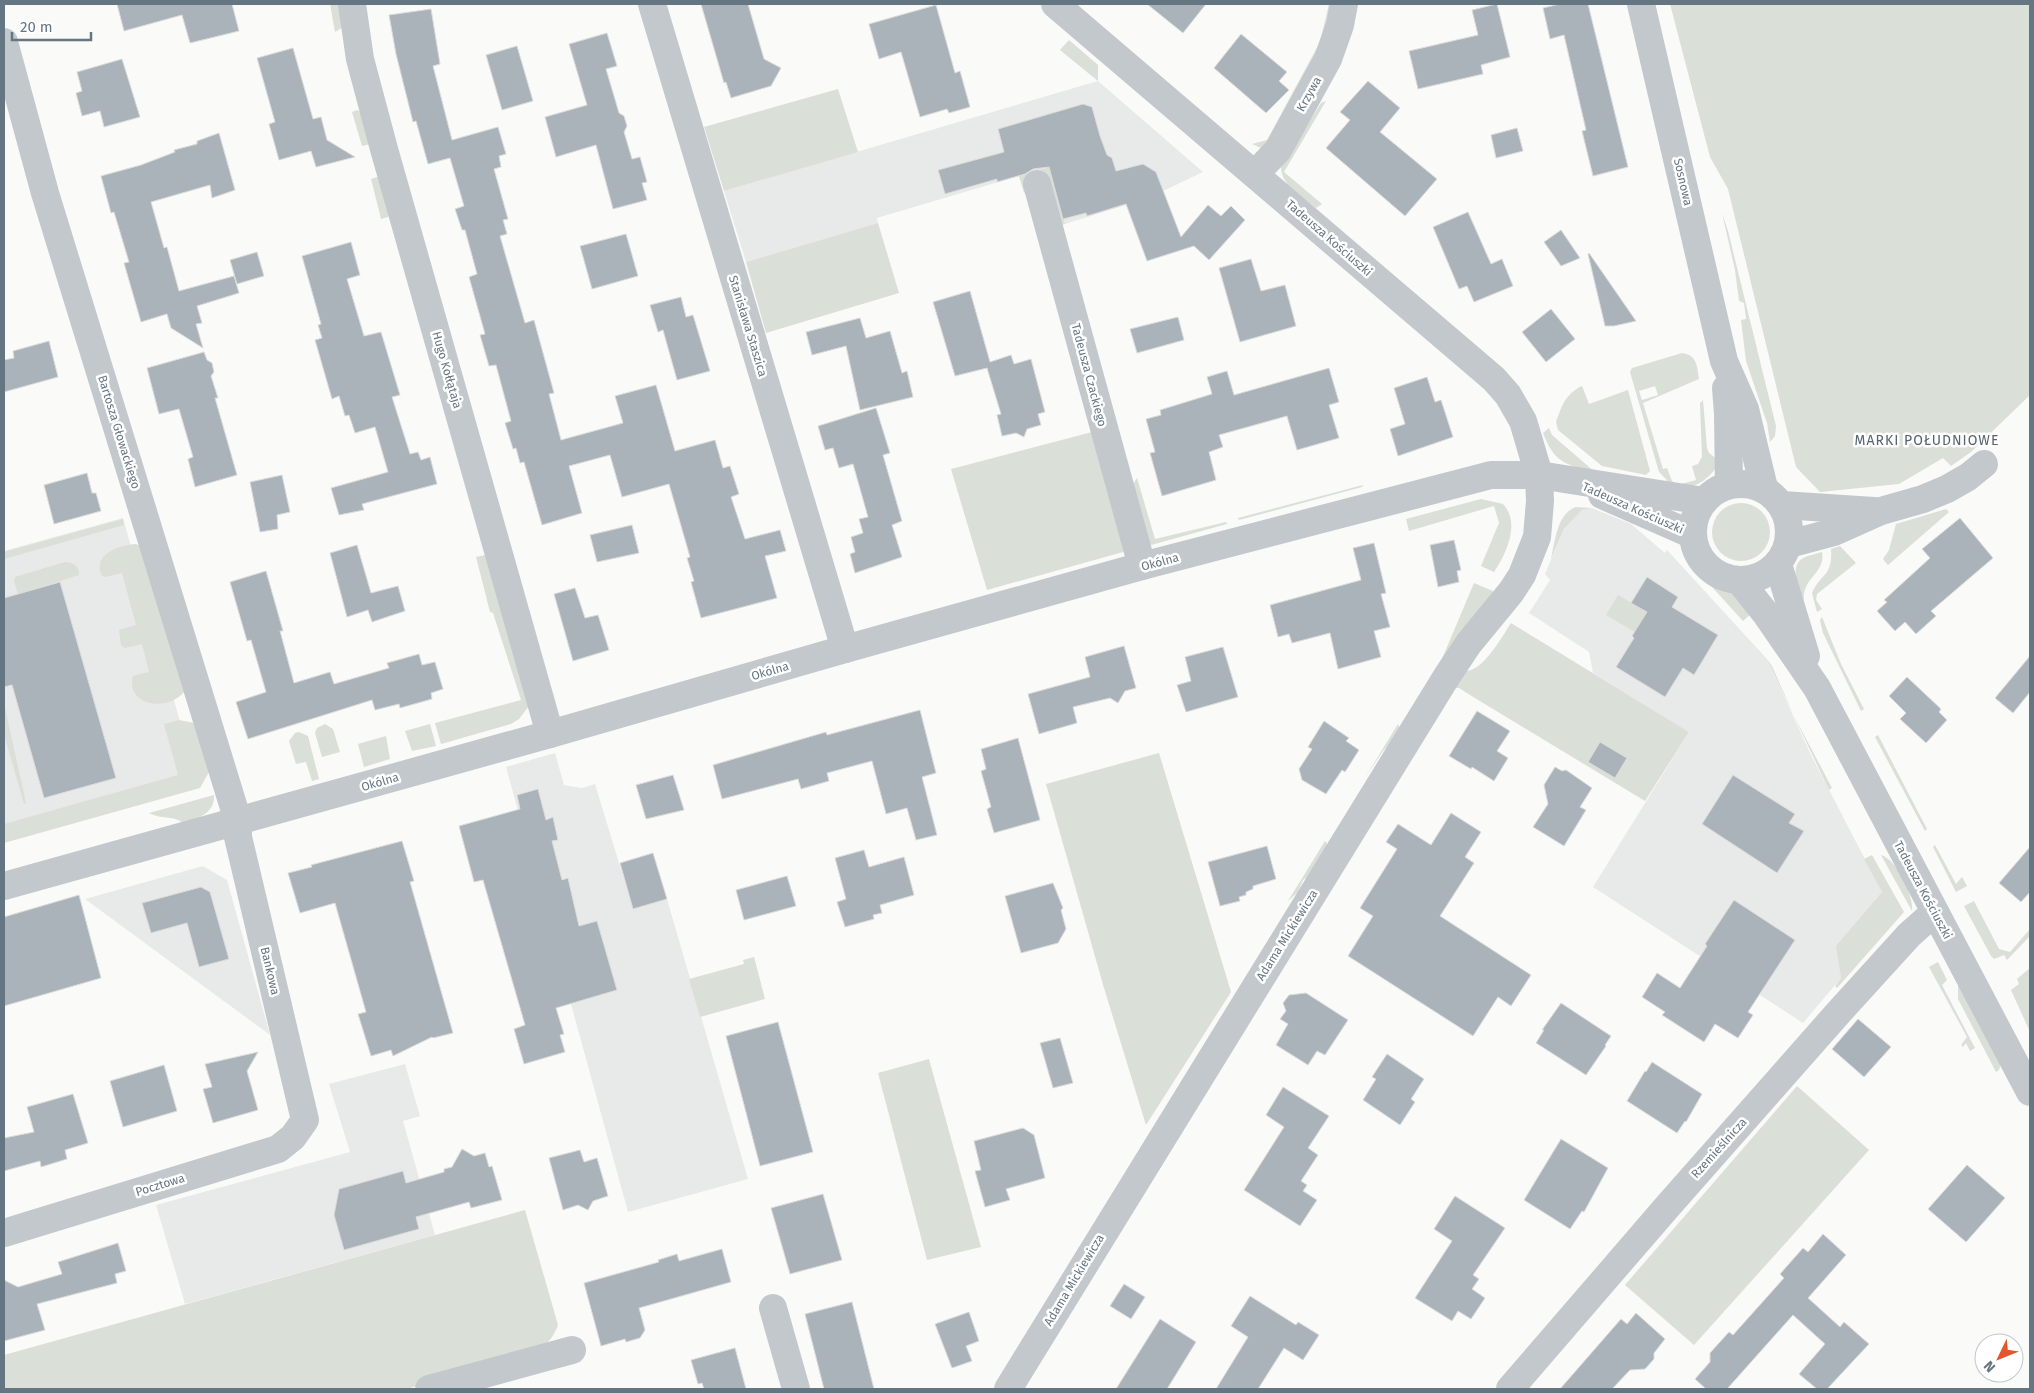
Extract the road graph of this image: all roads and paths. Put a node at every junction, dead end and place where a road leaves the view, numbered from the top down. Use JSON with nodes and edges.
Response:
{"nodes":[{"id":1,"x":352,"y":4,"type":"edge"},
{"id":2,"x":652,"y":4,"type":"edge"},
{"id":3,"x":1055,"y":4,"type":"edge"},
{"id":4,"x":1344,"y":4,"type":"edge"},
{"id":5,"x":1641,"y":4,"type":"edge"},
{"id":6,"x":4,"y":42,"type":"edge"},
{"id":7,"x":1255,"y":174,"type":"junction"},
{"id":8,"x":1037,"y":184,"type":"dead end"},
{"id":9,"x":1724,"y":361,"type":"junction"},
{"id":10,"x":1984,"y":464,"type":"dead end"},
{"id":11,"x":1539,"y":475,"type":"junction"},
{"id":12,"x":1574,"y":481,"type":"junction"},
{"id":13,"x":1729,"y":485,"type":"junction"},
{"id":14,"x":1773,"y":497,"type":"junction"},
{"id":15,"x":1704,"y":501,"type":"junction"},
{"id":16,"x":1881,"y":511,"type":"junction"},
{"id":17,"x":1693,"y":535,"type":"junction"},
{"id":18,"x":1783,"y":554,"type":"junction"},
{"id":19,"x":1142,"y":566,"type":"junction"},
{"id":20,"x":1738,"y":580,"type":"junction"},
{"id":21,"x":845,"y":649,"type":"junction"},
{"id":22,"x":1817,"y":688,"type":"junction"},
{"id":23,"x":550,"y":734,"type":"junction"},
{"id":24,"x":238,"y":822,"type":"junction"},
{"id":25,"x":4,"y":886,"type":"edge"},
{"id":26,"x":1936,"y":914,"type":"junction"},
{"id":27,"x":2030,"y":1092,"type":"edge"},
{"id":28,"x":305,"y":1120,"type":"joint"},
{"id":29,"x":4,"y":1233,"type":"edge"},
{"id":30,"x":773,"y":1308,"type":"dead end"},
{"id":31,"x":572,"y":1350,"type":"dead end"},
{"id":32,"x":429,"y":1389,"type":"edge"},
{"id":33,"x":796,"y":1389,"type":"edge"},
{"id":34,"x":1008,"y":1389,"type":"edge"},
{"id":35,"x":1510,"y":1389,"type":"edge"}],
"edges":[{"from":1,"to":23,"type":"street","name":"Hugo Kołłątaja"},
{"from":2,"to":21,"type":"street","name":"Stanisława Staszica"},
{"from":3,"to":7,"type":"street","name":"Tadeusza Kościuszki"},
{"from":4,"to":7,"type":"street","name":"Krzywa"},
{"from":5,"to":9,"type":"street","name":"Sosnowa"},
{"from":6,"to":24,"type":"street","name":"Bartosza Głowackiego"},
{"from":7,"to":11,"type":"street","name":"Tadeusza Kościuszki"},
{"from":8,"to":19,"type":"street","name":"Tadeusza Czackiego"},
{"from":9,"to":13,"type":"street","name":"Sosnowa"},
{"from":9,"to":14,"type":"street","name":"Sosnowa"},
{"from":10,"to":16,"type":"street"},
{"from":11,"to":12,"type":"street","name":"Tadeusza Kościuszki"},
{"from":11,"to":19,"type":"street","name":"Okólna"},
{"from":11,"to":34,"type":"street","name":"Adama Mickiewicza"},
{"from":12,"to":15,"type":"street","name":"Tadeusza Kościuszki"},
{"from":12,"to":17,"type":"street","name":"Tadeusza Kościuszki"},
{"from":13,"to":14,"type":"street"},
{"from":13,"to":15,"type":"street"},
{"from":14,"to":16,"type":"street"},
{"from":14,"to":18,"type":"street"},
{"from":15,"to":17,"type":"street"},
{"from":16,"to":18,"type":"street"},
{"from":17,"to":20,"type":"street"},
{"from":18,"to":20,"type":"street"},
{"from":18,"to":22,"type":"street","name":"Tadeusza Kościuszki"},
{"from":19,"to":21,"type":"street","name":"Okólna"},
{"from":20,"to":22,"type":"street","name":"Tadeusza Kościuszki"},
{"from":21,"to":23,"type":"street","name":"Okólna"},
{"from":22,"to":26,"type":"street","name":"Tadeusza Kościuszki"},
{"from":23,"to":24,"type":"street","name":"Okólna"},
{"from":24,"to":25,"type":"street","name":"Okólna"},
{"from":24,"to":28,"type":"street","name":"Bankowa"},
{"from":26,"to":27,"type":"street","name":"Tadeusza Kościuszki"},
{"from":26,"to":35,"type":"street","name":"Rzemieślnicza"},
{"from":28,"to":29,"type":"street","name":"Pocztowa"},
{"from":30,"to":33,"type":"street"},
{"from":31,"to":32,"type":"street"}]}
